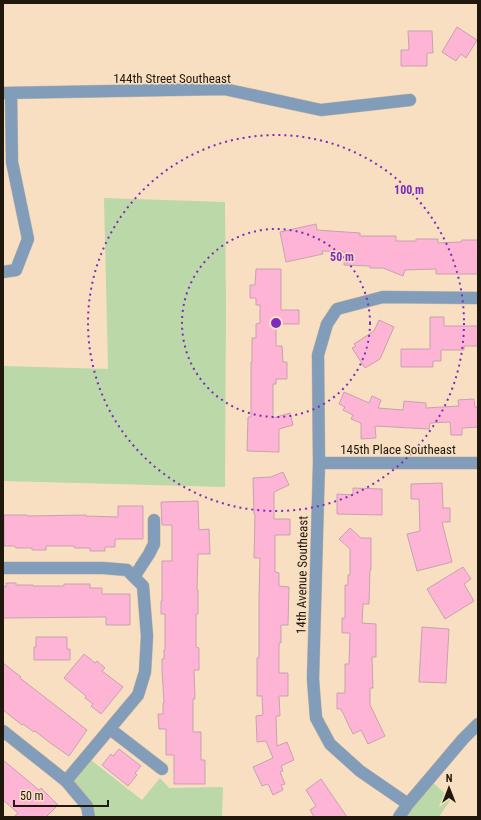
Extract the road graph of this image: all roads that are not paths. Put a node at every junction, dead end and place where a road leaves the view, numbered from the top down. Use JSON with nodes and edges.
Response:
{"nodes":[{"id":1,"x":7,"y":93,"type":"edge"},
{"id":2,"x":410,"y":100,"type":"dead end"},
{"id":3,"x":3,"y":272,"type":"edge"},
{"id":4,"x":478,"y":298,"type":"edge"},
{"id":5,"x":318,"y":463,"type":"junction"},
{"id":6,"x":478,"y":464,"type":"edge"},
{"id":7,"x":154,"y":520,"type":"dead end"},
{"id":8,"x":3,"y":568,"type":"edge"},
{"id":9,"x":130,"y":574,"type":"junction"},
{"id":10,"x":478,"y":724,"type":"edge"},
{"id":11,"x":110,"y":729,"type":"junction"},
{"id":12,"x":3,"y":731,"type":"edge"},
{"id":13,"x":162,"y":769,"type":"dead end"},
{"id":14,"x":66,"y":781,"type":"junction"},
{"id":15,"x":408,"y":804,"type":"junction"},
{"id":16,"x":89,"y":817,"type":"edge"},
{"id":17,"x":399,"y":817,"type":"edge"}],
"edges":[{"from":1,"to":2,"type":"street","name":"144th Street Southeast"},
{"from":1,"to":3,"type":"street"},
{"from":4,"to":5,"type":"street","name":"14th Avenue Southeast"},
{"from":5,"to":6,"type":"street","name":"145th Place Southeast"},
{"from":5,"to":15,"type":"street","name":"14th Avenue Southeast"},
{"from":7,"to":9,"type":"street"},
{"from":8,"to":9,"type":"street"},
{"from":9,"to":11,"type":"street"},
{"from":10,"to":15,"type":"street"},
{"from":11,"to":13,"type":"street"},
{"from":11,"to":14,"type":"street"},
{"from":12,"to":14,"type":"street"},
{"from":14,"to":16,"type":"street"},
{"from":15,"to":17,"type":"street"}]}
